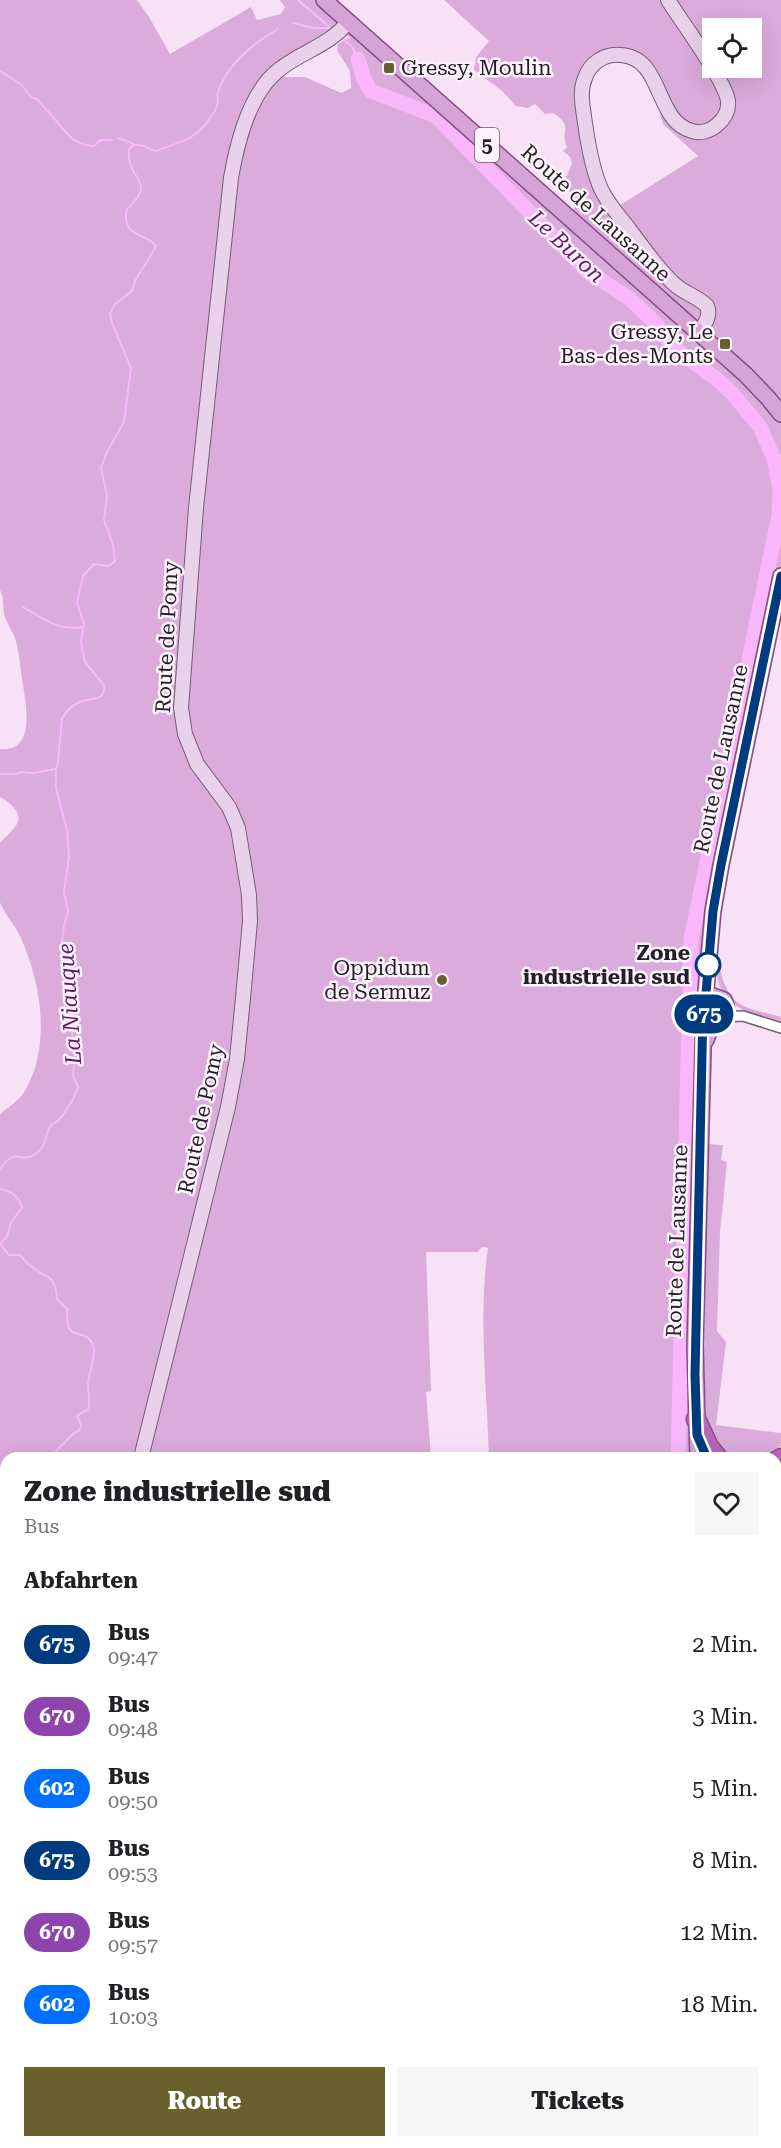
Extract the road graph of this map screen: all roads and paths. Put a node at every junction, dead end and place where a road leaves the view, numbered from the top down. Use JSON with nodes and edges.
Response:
{"nodes":[{"id":1,"x":324,"y":0,"type":"edge"},
{"id":2,"x":668,"y":0,"type":"edge"},
{"id":3,"x":345,"y":26,"type":"junction"},
{"id":4,"x":699,"y":332,"type":"junction"},
{"id":5,"x":781,"y":414,"type":"edge"},
{"id":6,"x":781,"y":576,"type":"edge"},
{"id":7,"x":716,"y":1009,"type":"junction"},
{"id":8,"x":781,"y":1028,"type":"edge"},
{"id":9,"x":696,"y":1427,"type":"junction"},
{"id":10,"x":142,"y":1452,"type":"edge"},
{"id":11,"x":698,"y":1452,"type":"edge"},
{"id":12,"x":705,"y":1452,"type":"edge"},
{"id":13,"x":714,"y":1452,"type":"edge"}],
"edges":[{"from":1,"to":3,"type":"main road","name":"Route de Lausanne","number":"5"},
{"from":2,"to":4,"type":"street"},
{"from":3,"to":4,"type":"main road","name":"Route de Lausanne","number":"5"},
{"from":3,"to":10,"type":"street","name":"Route de Pomy"},
{"from":4,"to":5,"type":"main road","name":"Route de Lausanne","number":"5"},
{"from":6,"to":7,"type":"main road","name":"Route de Lausanne"},
{"from":7,"to":8,"type":"street"},
{"from":7,"to":9,"type":"main road","name":"Route de Lausanne"},
{"from":9,"to":11,"type":"main road","name":"Route de Lausanne"},
{"from":9,"to":12,"type":"main road","name":"Route de Lausanne"},
{"from":9,"to":13,"type":"highway"}]}
